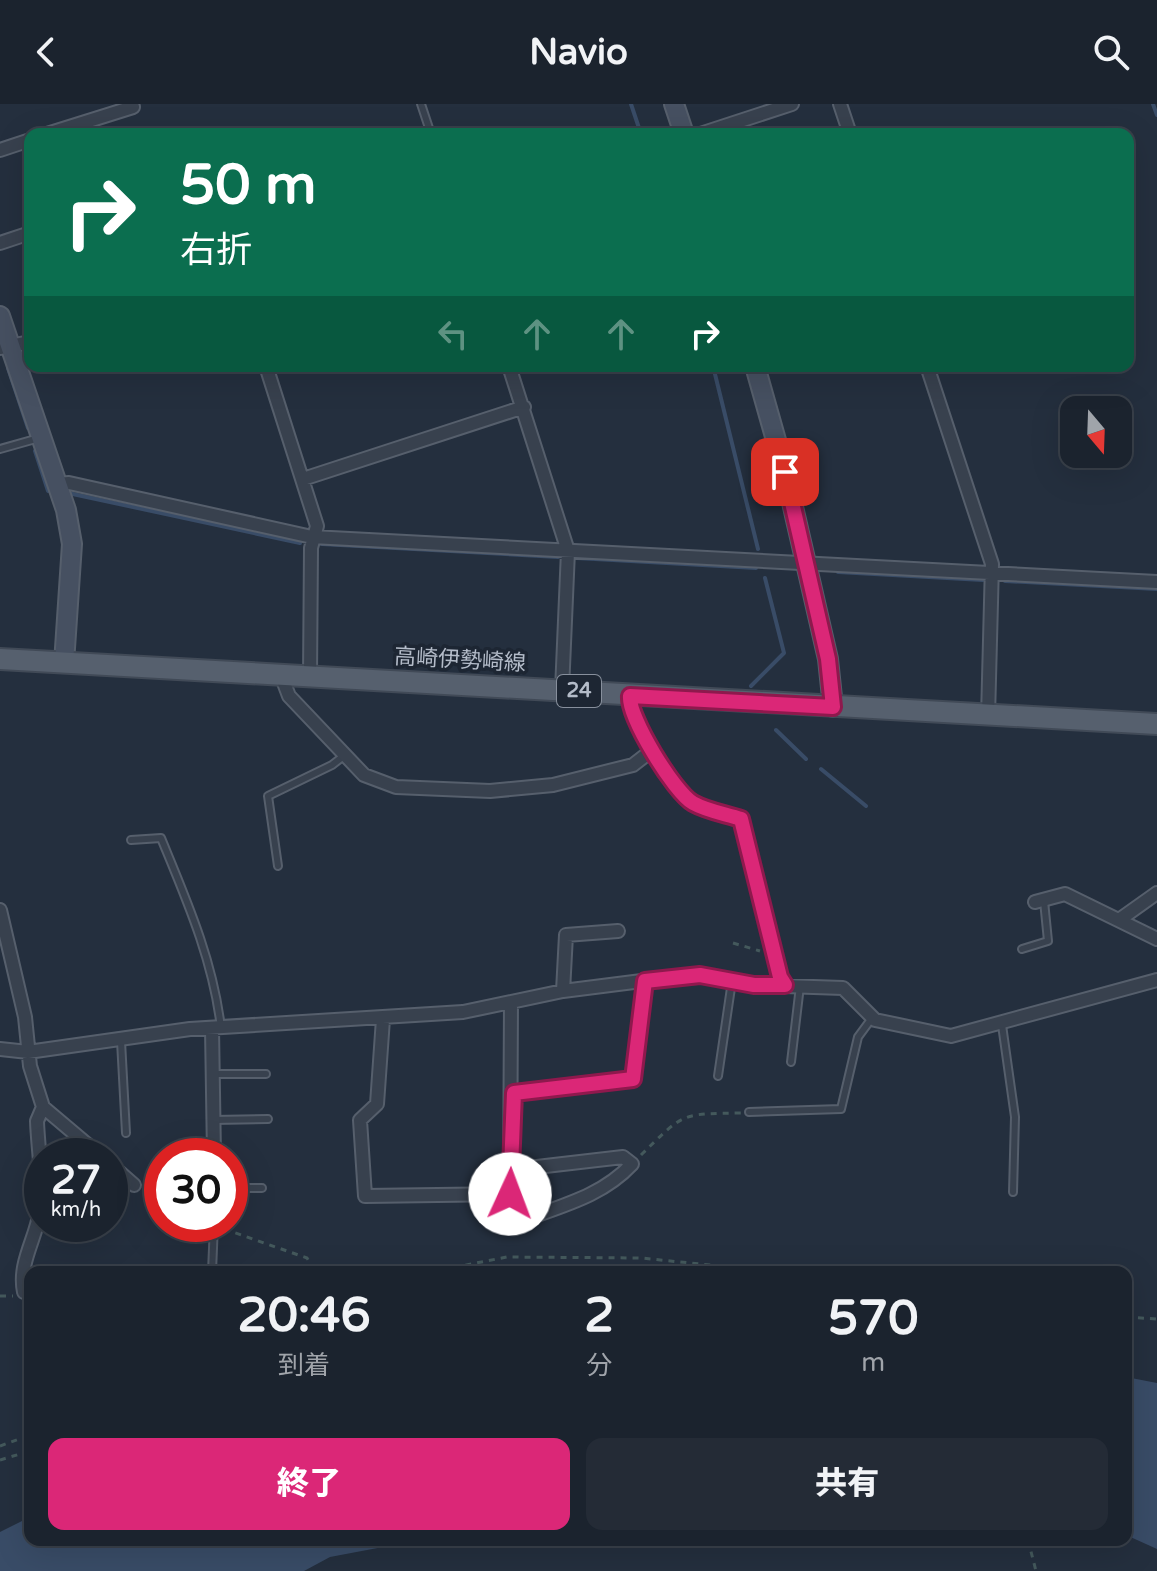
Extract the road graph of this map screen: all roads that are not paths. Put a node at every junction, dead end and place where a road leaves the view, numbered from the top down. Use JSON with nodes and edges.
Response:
{"nodes":[{"id":1,"x":421,"y":104,"type":"edge"},
{"id":2,"x":674,"y":104,"type":"edge"},
{"id":3,"x":792,"y":104,"type":"edge"},
{"id":4,"x":840,"y":104,"type":"edge"},
{"id":5,"x":133,"y":107,"type":"dead end"},
{"id":6,"x":66,"y":128,"type":"edge"},
{"id":7,"x":429,"y":128,"type":"edge"},
{"id":8,"x":682,"y":128,"type":"edge"},
{"id":9,"x":718,"y":128,"type":"edge"},
{"id":10,"x":848,"y":128,"type":"edge"},
{"id":11,"x":24,"y":142,"type":"edge"},
{"id":12,"x":0,"y":150,"type":"edge"},
{"id":13,"x":24,"y":235,"type":"edge"},
{"id":14,"x":0,"y":243,"type":"edge"},
{"id":15,"x":0,"y":316,"type":"edge"},
{"id":16,"x":5,"y":347,"type":"edge"},
{"id":17,"x":268,"y":372,"type":"edge"},
{"id":18,"x":511,"y":372,"type":"edge"},
{"id":19,"x":757,"y":372,"type":"edge"},
{"id":20,"x":929,"y":372,"type":"edge"},
{"id":21,"x":524,"y":407,"type":"junction"},
{"id":22,"x":42,"y":437,"type":"junction"},
{"id":23,"x":0,"y":449,"type":"edge"},
{"id":24,"x":303,"y":479,"type":"junction"},
{"id":25,"x":57,"y":484,"type":"junction"},
{"id":26,"x":312,"y":537,"type":"junction"},
{"id":27,"x":568,"y":551,"type":"junction"},
{"id":28,"x":806,"y":565,"type":"junction"},
{"id":29,"x":994,"y":574,"type":"junction"},
{"id":30,"x":1157,"y":582,"type":"edge"},
{"id":31,"x":0,"y":659,"type":"edge"},
{"id":32,"x":64,"y":663,"type":"junction"},
{"id":33,"x":281,"y":675,"type":"junction"},
{"id":34,"x":310,"y":677,"type":"junction"},
{"id":35,"x":562,"y":690,"type":"junction"},
{"id":36,"x":630,"y":696,"type":"junction"},
{"id":37,"x":833,"y":707,"type":"junction"},
{"id":38,"x":988,"y":717,"type":"junction"},
{"id":39,"x":1157,"y":724,"type":"edge"},
{"id":40,"x":651,"y":751,"type":"junction"},
{"id":41,"x":345,"y":755,"type":"junction"},
{"id":42,"x":131,"y":840,"type":"dead end"},
{"id":43,"x":278,"y":866,"type":"dead end"},
{"id":44,"x":1157,"y":893,"type":"edge"},
{"id":45,"x":1039,"y":901,"type":"joint"},
{"id":46,"x":0,"y":910,"type":"edge"},
{"id":47,"x":1119,"y":920,"type":"junction"},
{"id":48,"x":618,"y":931,"type":"dead end"},
{"id":49,"x":1157,"y":939,"type":"edge"},
{"id":50,"x":1022,"y":949,"type":"dead end"},
{"id":51,"x":732,"y":980,"type":"junction"},
{"id":52,"x":1157,"y":980,"type":"edge"},
{"id":53,"x":645,"y":981,"type":"junction"},
{"id":54,"x":785,"y":985,"type":"junction"},
{"id":55,"x":800,"y":986,"type":"junction"},
{"id":56,"x":563,"y":991,"type":"junction"},
{"id":57,"x":511,"y":1002,"type":"junction"},
{"id":58,"x":872,"y":1018,"type":"junction"},
{"id":59,"x":383,"y":1019,"type":"junction"},
{"id":60,"x":1002,"y":1025,"type":"junction"},
{"id":61,"x":216,"y":1028,"type":"junction"},
{"id":62,"x":121,"y":1041,"type":"junction"},
{"id":63,"x":0,"y":1049,"type":"edge"},
{"id":64,"x":28,"y":1052,"type":"junction"},
{"id":65,"x":791,"y":1062,"type":"dead end"},
{"id":66,"x":212,"y":1074,"type":"junction"},
{"id":67,"x":266,"y":1074,"type":"dead end"},
{"id":68,"x":718,"y":1076,"type":"dead end"},
{"id":69,"x":514,"y":1093,"type":"junction"},
{"id":70,"x":43,"y":1107,"type":"junction"},
{"id":71,"x":749,"y":1112,"type":"road end"},
{"id":72,"x":268,"y":1119,"type":"dead end"},
{"id":73,"x":213,"y":1120,"type":"junction"},
{"id":74,"x":126,"y":1133,"type":"dead end"},
{"id":75,"x":80,"y":1138,"type":"edge"},
{"id":76,"x":214,"y":1138,"type":"edge"},
{"id":77,"x":511,"y":1170,"type":"junction"},
{"id":78,"x":128,"y":1180,"type":"edge"},
{"id":79,"x":134,"y":1185,"type":"road end"},
{"id":80,"x":248,"y":1188,"type":"edge"},
{"id":81,"x":262,"y":1188,"type":"dead end"},
{"id":82,"x":1013,"y":1192,"type":"dead end"},
{"id":83,"x":510,"y":1194,"type":"junction"},
{"id":84,"x":213,"y":1242,"type":"edge"},
{"id":85,"x":24,"y":1266,"type":"edge"},
{"id":86,"x":212,"y":1266,"type":"edge"},
{"id":87,"x":24,"y":1269,"type":"edge"},
{"id":88,"x":24,"y":1292,"type":"edge"}],
"edges":[{"from":1,"to":7,"type":"lane"},
{"from":2,"to":8,"type":"street"},
{"from":3,"to":9,"type":"street"},
{"from":4,"to":10,"type":"street"},
{"from":5,"to":6,"type":"street"},
{"from":11,"to":12,"type":"street"},
{"from":13,"to":14,"type":"street"},
{"from":15,"to":16,"type":"street"},
{"from":16,"to":22,"type":"street"},
{"from":17,"to":24,"type":"street"},
{"from":18,"to":21,"type":"street"},
{"from":19,"to":28,"type":"street"},
{"from":20,"to":29,"type":"street"},
{"from":21,"to":24,"type":"street"},
{"from":21,"to":27,"type":"street"},
{"from":22,"to":23,"type":"lane"},
{"from":22,"to":25,"type":"street"},
{"from":24,"to":26,"type":"street"},
{"from":25,"to":26,"type":"street"},
{"from":25,"to":32,"type":"street"},
{"from":26,"to":27,"type":"street"},
{"from":26,"to":34,"type":"street"},
{"from":27,"to":28,"type":"street"},
{"from":27,"to":35,"type":"street"},
{"from":28,"to":29,"type":"street"},
{"from":28,"to":37,"type":"street"},
{"from":29,"to":30,"type":"street"},
{"from":29,"to":38,"type":"street"},
{"from":31,"to":32,"type":"main road","name":"高崎伊勢崎線","number":"24"},
{"from":32,"to":33,"type":"main road","name":"高崎伊勢崎線","number":"24"},
{"from":33,"to":34,"type":"main road","name":"高崎伊勢崎線","number":"24"},
{"from":33,"to":41,"type":"street"},
{"from":34,"to":35,"type":"main road","name":"高崎伊勢崎線","number":"24"},
{"from":35,"to":36,"type":"main road","name":"高崎伊勢崎線","number":"24"},
{"from":36,"to":37,"type":"main road","name":"高崎伊勢崎線","number":"24"},
{"from":36,"to":40,"type":"street"},
{"from":37,"to":38,"type":"main road","name":"高崎伊勢崎線","number":"24"},
{"from":38,"to":39,"type":"main road","name":"高崎伊勢崎線","number":"24"},
{"from":40,"to":41,"type":"street"},
{"from":40,"to":54,"type":"street"},
{"from":41,"to":43,"type":"lane"},
{"from":42,"to":61,"type":"lane"},
{"from":44,"to":47,"type":"street"},
{"from":45,"to":47,"type":"street"},
{"from":45,"to":50,"type":"lane"},
{"from":46,"to":64,"type":"street"},
{"from":47,"to":49,"type":"street"},
{"from":48,"to":56,"type":"street"},
{"from":51,"to":53,"type":"street"},
{"from":51,"to":54,"type":"street"},
{"from":51,"to":68,"type":"lane"},
{"from":52,"to":60,"type":"street"},
{"from":53,"to":56,"type":"street"},
{"from":53,"to":69,"type":"street"},
{"from":54,"to":55,"type":"street"},
{"from":55,"to":58,"type":"street"},
{"from":55,"to":65,"type":"lane"},
{"from":56,"to":57,"type":"street"},
{"from":57,"to":59,"type":"street"},
{"from":57,"to":69,"type":"street"},
{"from":58,"to":60,"type":"street"},
{"from":58,"to":71,"type":"lane"},
{"from":59,"to":61,"type":"street"},
{"from":59,"to":83,"type":"street"},
{"from":60,"to":82,"type":"lane"},
{"from":61,"to":62,"type":"street"},
{"from":61,"to":66,"type":"street"},
{"from":62,"to":64,"type":"street"},
{"from":62,"to":74,"type":"lane"},
{"from":63,"to":64,"type":"street"},
{"from":64,"to":70,"type":"street"},
{"from":66,"to":67,"type":"lane"},
{"from":66,"to":73,"type":"street"},
{"from":69,"to":77,"type":"street"},
{"from":70,"to":75,"type":"street"},
{"from":70,"to":85,"type":"street"},
{"from":72,"to":73,"type":"lane"},
{"from":73,"to":76,"type":"street"},
{"from":77,"to":83,"type":"street"},
{"from":77,"to":83,"type":"street"},
{"from":78,"to":79,"type":"street"},
{"from":80,"to":81,"type":"lane"},
{"from":84,"to":86,"type":"lane"},
{"from":87,"to":88,"type":"street"}]}
